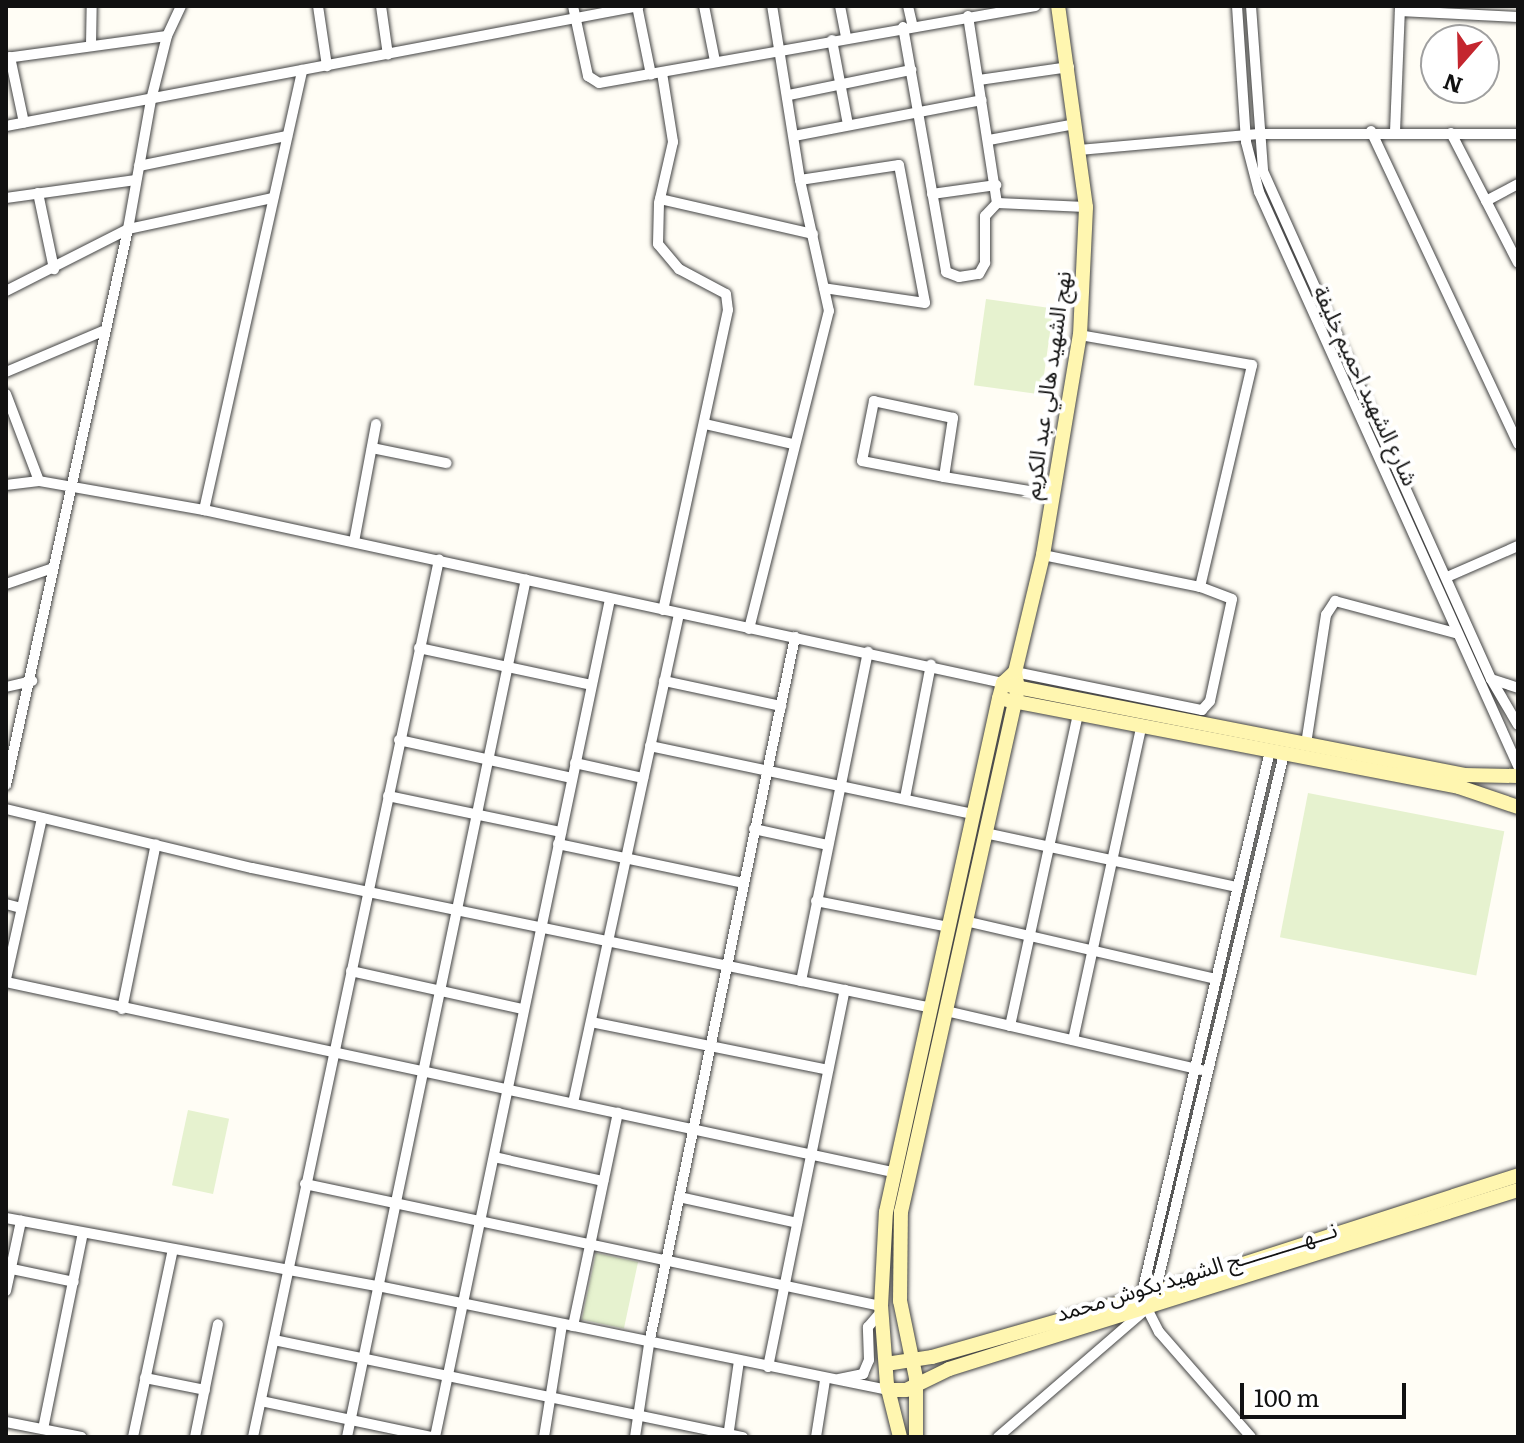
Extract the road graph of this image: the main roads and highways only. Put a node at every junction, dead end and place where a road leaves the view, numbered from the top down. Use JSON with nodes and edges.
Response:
{"nodes":[{"id":1,"x":1058,"y":6,"type":"edge"},
{"id":2,"x":1008,"y":693,"type":"junction"},
{"id":3,"x":1518,"y":776,"type":"edge"},
{"id":4,"x":1518,"y":807,"type":"edge"},
{"id":5,"x":939,"y":1010,"type":"junction"},
{"id":6,"x":1518,"y":1175,"type":"edge"},
{"id":7,"x":1518,"y":1190,"type":"edge"},
{"id":8,"x":1149,"y":1302,"type":"junction"},
{"id":9,"x":911,"y":1359,"type":"junction"},
{"id":10,"x":886,"y":1364,"type":"junction"},
{"id":11,"x":916,"y":1384,"type":"junction"},
{"id":12,"x":888,"y":1390,"type":"junction"},
{"id":13,"x":900,"y":1437,"type":"edge"},
{"id":14,"x":916,"y":1437,"type":"edge"}],
"edges":[{"from":1,"to":2,"type":"main road","name":"نهج الشهيد هالي عبد الكريم"},
{"from":2,"to":3,"type":"main road"},
{"from":2,"to":4,"type":"main road"},
{"from":2,"to":5,"type":"main road"},
{"from":2,"to":5,"type":"main road"},
{"from":5,"to":9,"type":"main road"},
{"from":5,"to":10,"type":"main road"},
{"from":6,"to":8,"type":"main road","name":"نـــهـــــــــــج الشهيد بكوش محمد"},
{"from":7,"to":8,"type":"main road","name":"نـــهـــــــــــج الشهيد بكوش محمد"},
{"from":8,"to":9,"type":"main road","name":"نـــهـــــــــــج الشهيد بكوش محمد"},
{"from":8,"to":11,"type":"main road","name":"نـــهـــــــــــج الشهيد بكوش محمد"},
{"from":9,"to":10,"type":"main road","name":"نـــهـــــــــــج الشهيد بكوش محمد"},
{"from":9,"to":11,"type":"main road"},
{"from":10,"to":12,"type":"main road"},
{"from":11,"to":12,"type":"main road","name":"نـــهـــــــــــج الشهيد بكوش محمد"},
{"from":11,"to":14,"type":"main road"},
{"from":12,"to":13,"type":"main road"}]}
